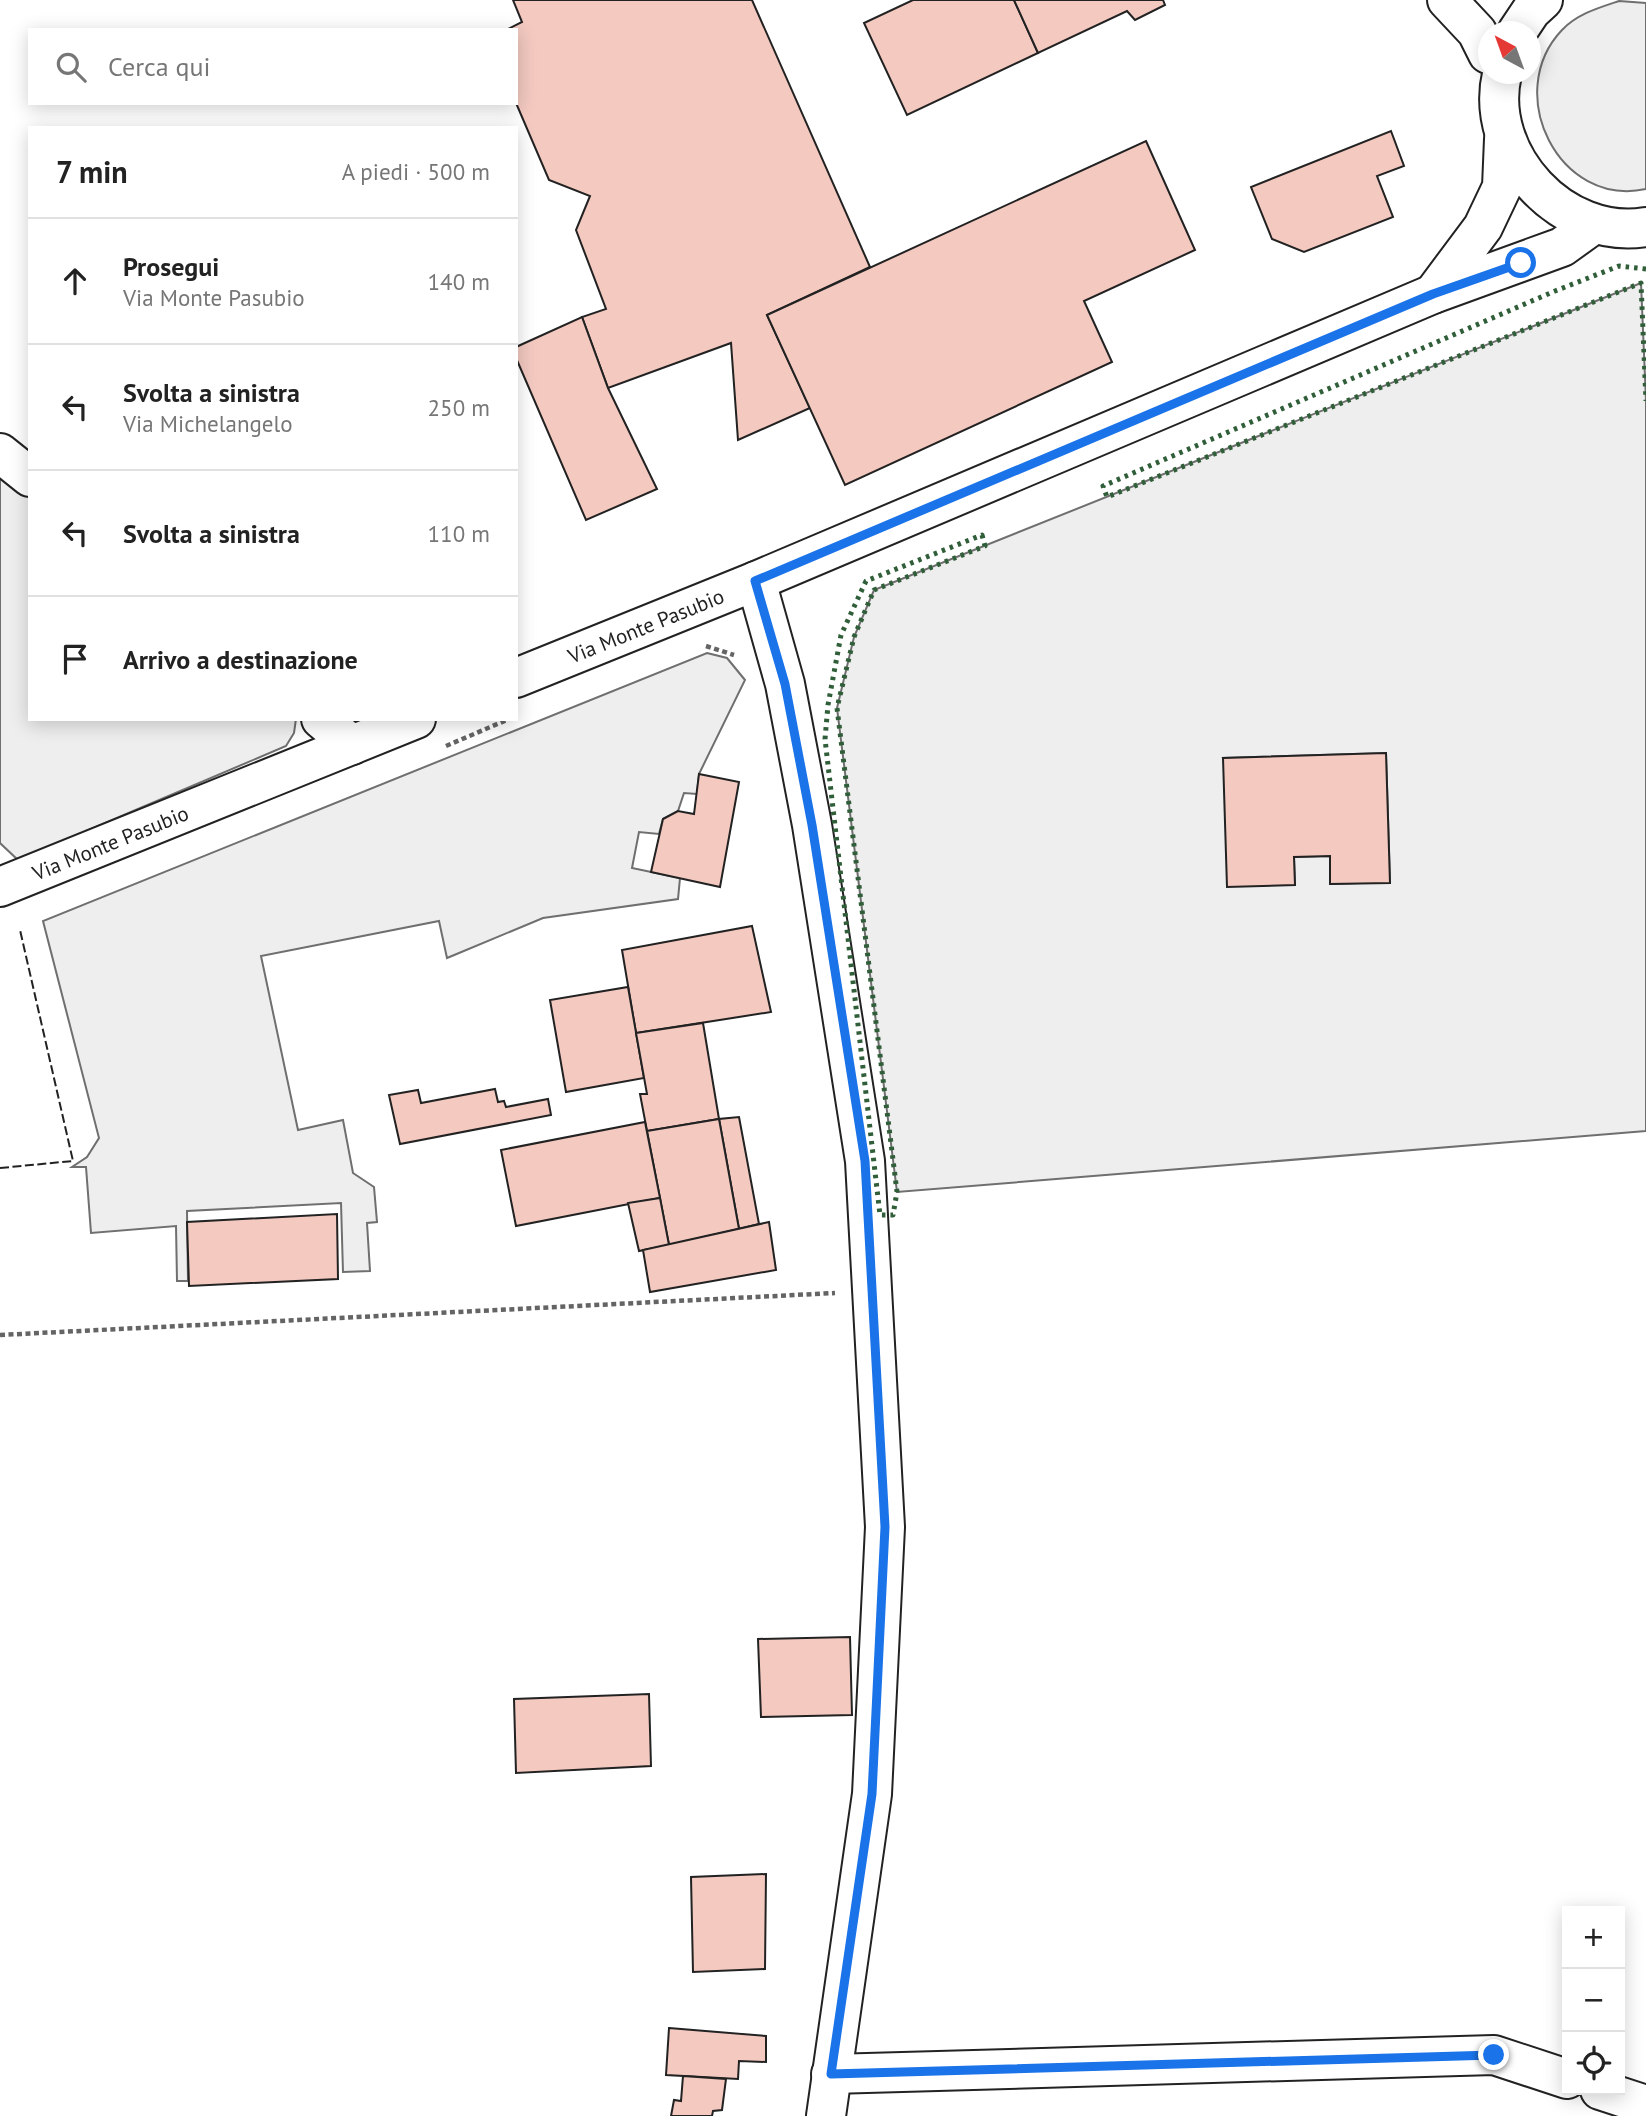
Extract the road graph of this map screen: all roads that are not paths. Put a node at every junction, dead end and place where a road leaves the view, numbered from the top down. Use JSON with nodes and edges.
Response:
{"nodes":[{"id":1,"x":1447,"y":0,"type":"edge"},
{"id":2,"x":1543,"y":0,"type":"edge"},
{"id":3,"x":1524,"y":21,"type":"edge"},
{"id":4,"x":1478,"y":34,"type":"edge"},
{"id":5,"x":1498,"y":84,"type":"edge"},
{"id":6,"x":1504,"y":135,"type":"junction"},
{"id":7,"x":1594,"y":224,"type":"junction"},
{"id":8,"x":1646,"y":227,"type":"edge"},
{"id":9,"x":1433,"y":294,"type":"junction"},
{"id":10,"x":0,"y":453,"type":"edge"},
{"id":11,"x":28,"y":475,"type":"edge"},
{"id":12,"x":755,"y":581,"type":"junction"},
{"id":13,"x":518,"y":677,"type":"edge"},
{"id":14,"x":323,"y":721,"type":"edge"},
{"id":15,"x":411,"y":721,"type":"edge"},
{"id":16,"x":352,"y":745,"type":"junction"},
{"id":17,"x":0,"y":887,"type":"edge"},
{"id":18,"x":831,"y":2074,"type":"junction"},
{"id":19,"x":1562,"y":2077,"type":"edge"},
{"id":20,"x":1615,"y":2095,"type":"edge"},
{"id":21,"x":1646,"y":2105,"type":"edge"},
{"id":22,"x":826,"y":2116,"type":"edge"}],
"edges":[{"from":1,"to":4,"type":"main road"},
{"from":2,"to":3,"type":"main road"},
{"from":5,"to":6,"type":"main road"},
{"from":6,"to":7,"type":"main road"},
{"from":6,"to":9,"type":"main road"},
{"from":7,"to":8,"type":"main road"},
{"from":7,"to":9,"type":"main road","name":"Via Monte Pasubio"},
{"from":9,"to":12,"type":"main road","name":"Via Monte Pasubio"},
{"from":10,"to":11,"type":"main road"},
{"from":12,"to":13,"type":"main road","name":"Via Monte Pasubio"},
{"from":12,"to":18,"type":"main road"},
{"from":14,"to":16,"type":"main road"},
{"from":15,"to":16,"type":"main road","name":"Via Monte Pasubio"},
{"from":16,"to":17,"type":"main road","name":"Via Monte Pasubio"},
{"from":18,"to":19,"type":"main road"},
{"from":18,"to":22,"type":"main road"},
{"from":20,"to":21,"type":"main road"}]}
